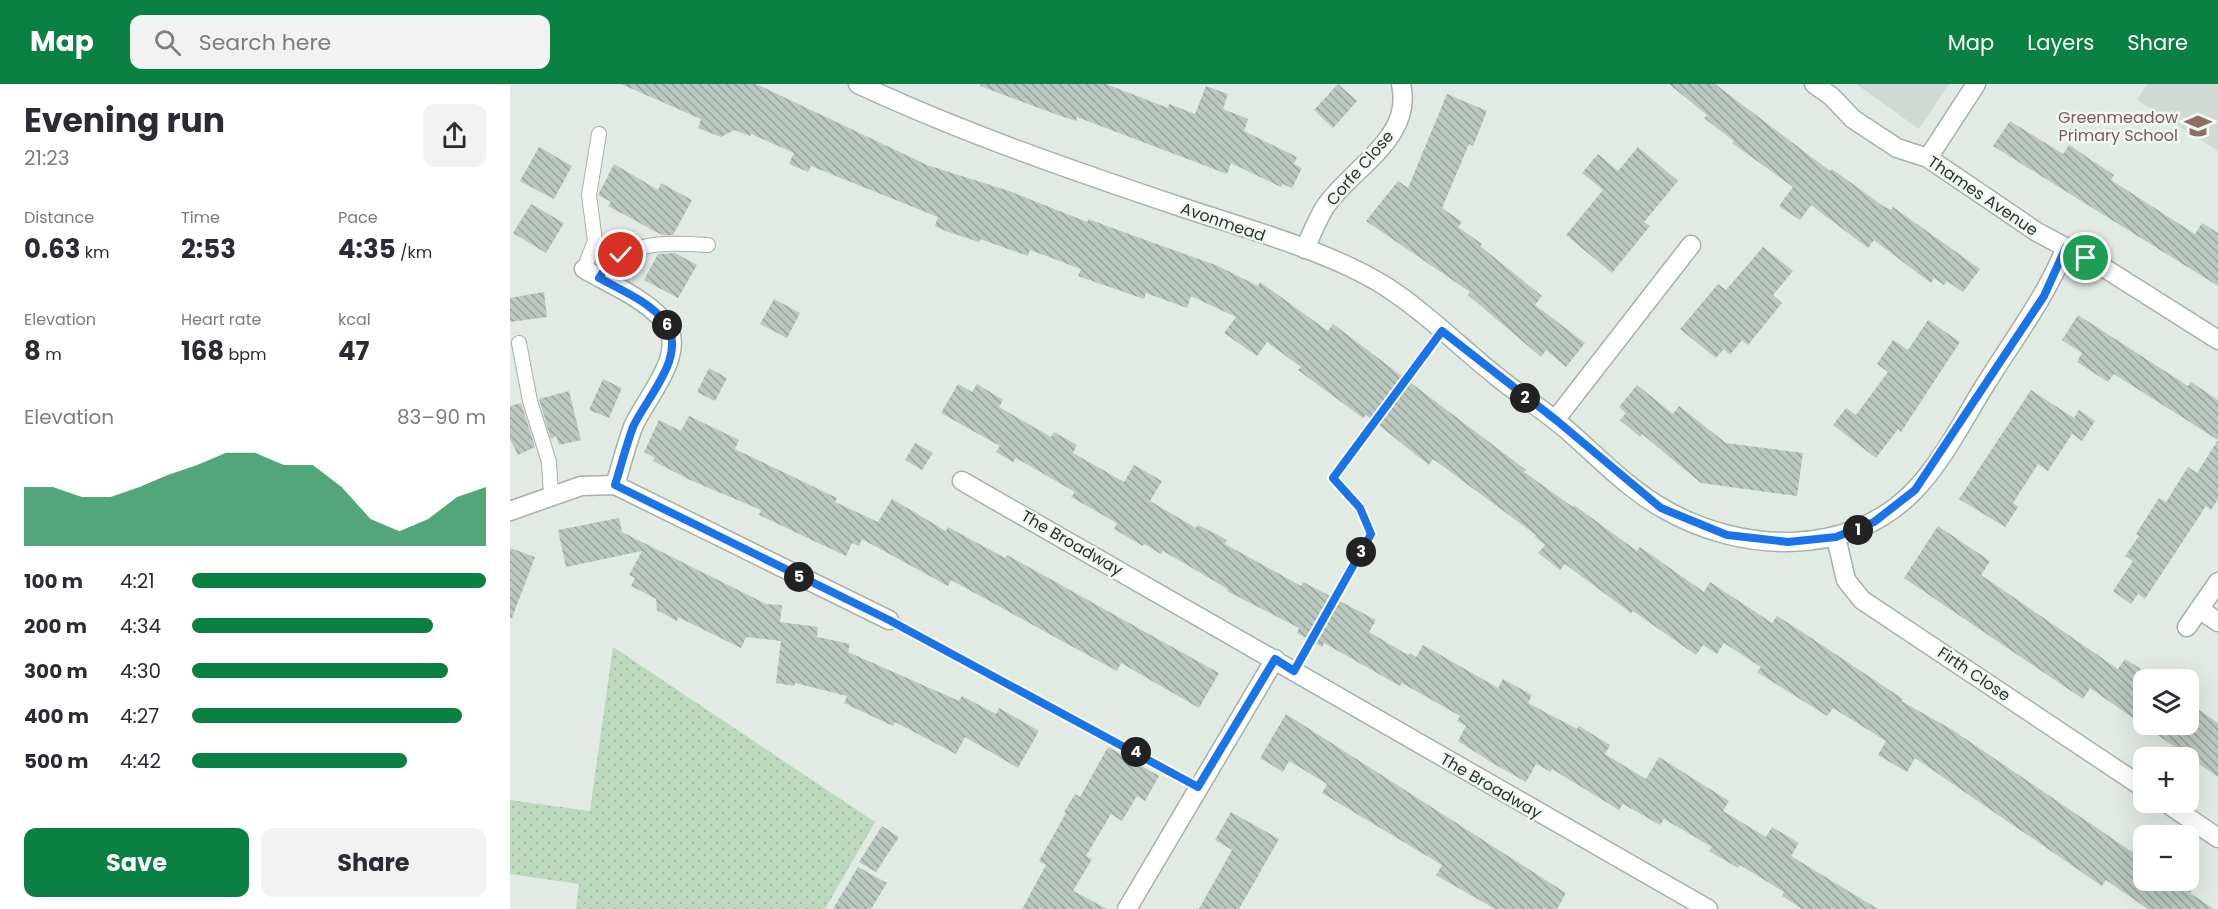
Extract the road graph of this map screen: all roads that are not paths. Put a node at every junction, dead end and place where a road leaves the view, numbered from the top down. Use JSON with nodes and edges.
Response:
{"nodes":[{"id":1,"x":858,"y":84,"type":"edge"},
{"id":2,"x":1401,"y":84,"type":"edge"},
{"id":3,"x":1814,"y":84,"type":"edge"},
{"id":4,"x":1976,"y":84,"type":"edge"},
{"id":5,"x":599,"y":134,"type":"dead end"},
{"id":6,"x":1928,"y":158,"type":"junction"},
{"id":7,"x":708,"y":244,"type":"dead end"},
{"id":8,"x":1691,"y":245,"type":"dead end"},
{"id":9,"x":2066,"y":247,"type":"junction"},
{"id":10,"x":1305,"y":249,"type":"junction"},
{"id":11,"x":592,"y":274,"type":"junction"},
{"id":12,"x":2218,"y":340,"type":"edge"},
{"id":13,"x":519,"y":343,"type":"dead end"},
{"id":14,"x":1556,"y":420,"type":"junction"},
{"id":15,"x":962,"y":481,"type":"dead end"},
{"id":16,"x":615,"y":485,"type":"junction"},
{"id":17,"x":551,"y":495,"type":"junction"},
{"id":18,"x":510,"y":511,"type":"edge"},
{"id":19,"x":1836,"y":537,"type":"junction"},
{"id":20,"x":2218,"y":582,"type":"edge"},
{"id":21,"x":2199,"y":609,"type":"junction"},
{"id":22,"x":889,"y":620,"type":"road end"},
{"id":23,"x":2218,"y":622,"type":"edge"},
{"id":24,"x":2187,"y":627,"type":"dead end"},
{"id":25,"x":1275,"y":659,"type":"junction"},
{"id":26,"x":2133,"y":781,"type":"edge"},
{"id":27,"x":2181,"y":813,"type":"edge"},
{"id":28,"x":2218,"y":838,"type":"edge"},
{"id":29,"x":1127,"y":909,"type":"edge"},
{"id":30,"x":1708,"y":909,"type":"edge"}],
"edges":[{"from":1,"to":10,"type":"street","name":"Avonmead"},
{"from":2,"to":10,"type":"street","name":"Corfe Close"},
{"from":3,"to":6,"type":"street","name":"Thames Avenue"},
{"from":4,"to":6,"type":"street"},
{"from":5,"to":11,"type":"lane"},
{"from":6,"to":9,"type":"street","name":"Thames Avenue"},
{"from":7,"to":11,"type":"lane"},
{"from":8,"to":14,"type":"street"},
{"from":9,"to":12,"type":"street","name":"Thames Avenue"},
{"from":9,"to":19,"type":"street","name":"Avonmead"},
{"from":10,"to":14,"type":"street","name":"Avonmead"},
{"from":11,"to":16,"type":"street"},
{"from":13,"to":17,"type":"lane"},
{"from":14,"to":19,"type":"street","name":"Avonmead"},
{"from":15,"to":25,"type":"street","name":"The Broadway"},
{"from":16,"to":17,"type":"street"},
{"from":16,"to":22,"type":"street"},
{"from":17,"to":18,"type":"street"},
{"from":19,"to":26,"type":"street","name":"Firth Close"},
{"from":20,"to":21,"type":"street"},
{"from":21,"to":23,"type":"street"},
{"from":21,"to":24,"type":"street"},
{"from":25,"to":29,"type":"street"},
{"from":25,"to":30,"type":"street","name":"The Broadway"},
{"from":27,"to":28,"type":"street"}]}
